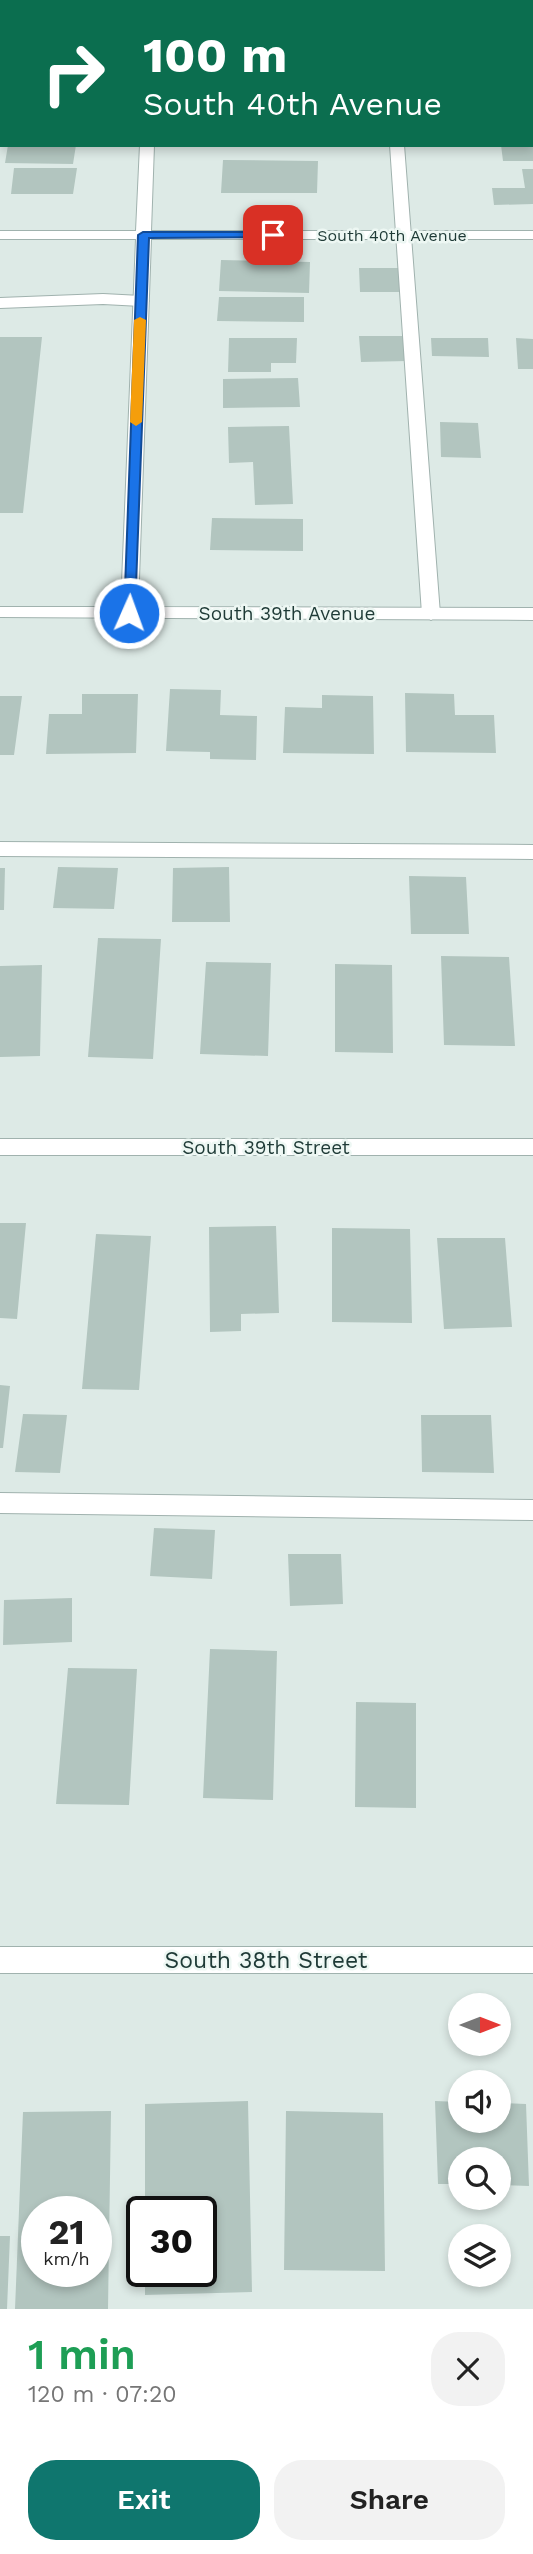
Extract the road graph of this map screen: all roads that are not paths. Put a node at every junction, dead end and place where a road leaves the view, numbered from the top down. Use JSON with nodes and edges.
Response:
{"nodes":[{"id":1,"x":147,"y":147,"type":"edge"},
{"id":2,"x":397,"y":147,"type":"edge"},
{"id":3,"x":0,"y":235,"type":"edge"},
{"id":4,"x":143,"y":235,"type":"junction"},
{"id":5,"x":402,"y":235,"type":"junction"},
{"id":6,"x":533,"y":235,"type":"edge"},
{"id":7,"x":141,"y":301,"type":"junction"},
{"id":8,"x":0,"y":303,"type":"edge"},
{"id":9,"x":0,"y":612,"type":"edge"},
{"id":10,"x":129,"y":613,"type":"junction"},
{"id":11,"x":432,"y":614,"type":"junction"},
{"id":12,"x":533,"y":614,"type":"edge"},
{"id":13,"x":0,"y":849,"type":"edge"},
{"id":14,"x":533,"y":852,"type":"edge"},
{"id":15,"x":0,"y":1147,"type":"edge"},
{"id":16,"x":533,"y":1147,"type":"edge"},
{"id":17,"x":0,"y":1503,"type":"edge"},
{"id":18,"x":533,"y":1510,"type":"edge"},
{"id":19,"x":0,"y":1960,"type":"edge"},
{"id":20,"x":533,"y":1960,"type":"edge"}],
"edges":[{"from":1,"to":4,"type":"street"},
{"from":2,"to":5,"type":"street"},
{"from":3,"to":4,"type":"street","name":"South 40th Avenue"},
{"from":4,"to":5,"type":"street","name":"South 40th Avenue"},
{"from":4,"to":7,"type":"street"},
{"from":5,"to":6,"type":"street","name":"South 40th Avenue"},
{"from":5,"to":11,"type":"street"},
{"from":7,"to":8,"type":"street"},
{"from":7,"to":10,"type":"street"},
{"from":9,"to":10,"type":"street","name":"South 39th Avenue"},
{"from":10,"to":11,"type":"street","name":"South 39th Avenue"},
{"from":11,"to":12,"type":"street","name":"South 39th Avenue"},
{"from":13,"to":14,"type":"street"},
{"from":15,"to":16,"type":"street","name":"South 39th Street"},
{"from":17,"to":18,"type":"street"},
{"from":19,"to":20,"type":"street","name":"South 38th Street"}]}
